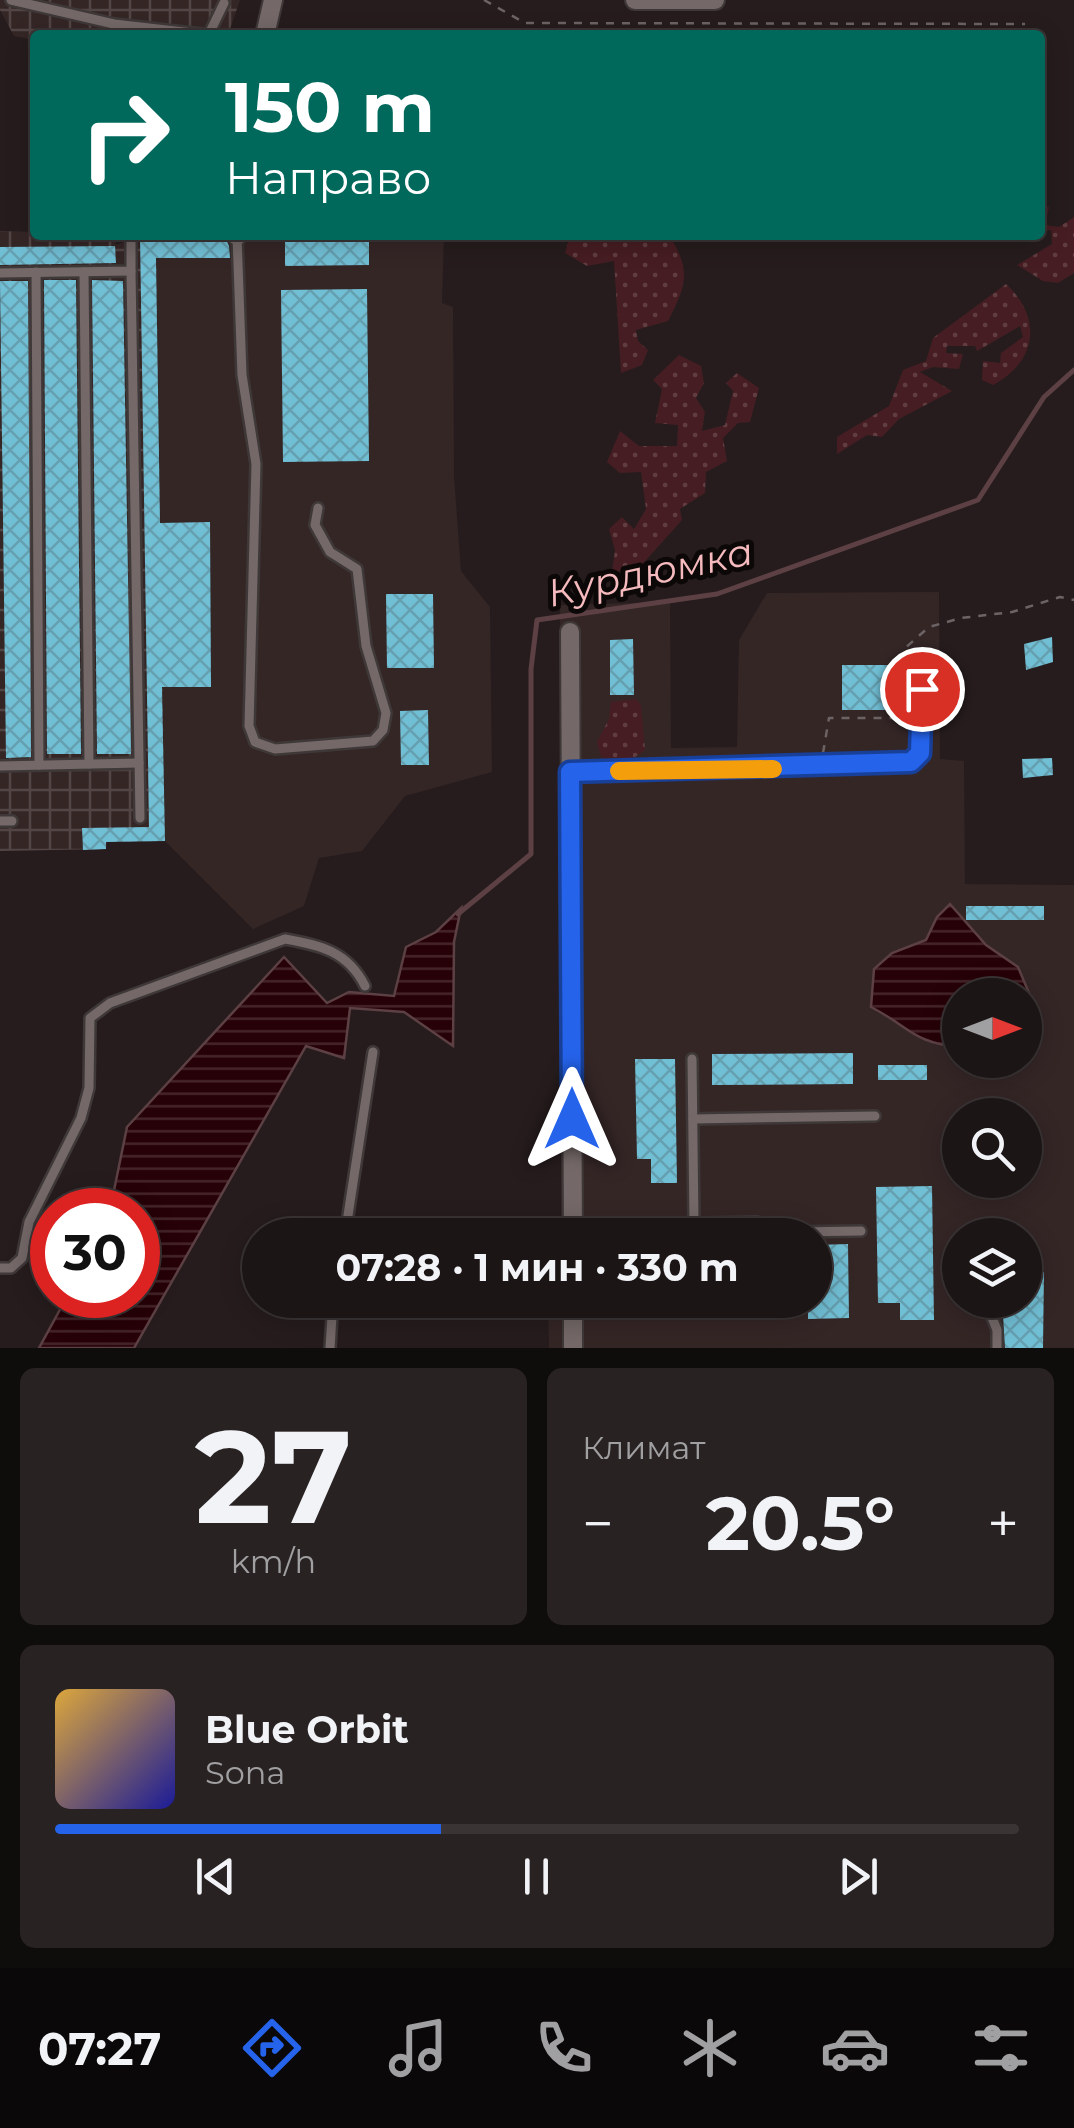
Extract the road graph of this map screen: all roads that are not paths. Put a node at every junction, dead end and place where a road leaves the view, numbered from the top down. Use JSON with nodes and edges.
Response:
{"nodes":[{"id":1,"x":11,"y":0,"type":"edge"},
{"id":2,"x":273,"y":0,"type":"edge"},
{"id":3,"x":635,"y":0,"type":"edge"},
{"id":4,"x":715,"y":0,"type":"edge"},
{"id":5,"x":224,"y":1,"type":"edge"},
{"id":6,"x":172,"y":30,"type":"edge"},
{"id":7,"x":212,"y":30,"type":"edge"},
{"id":8,"x":265,"y":30,"type":"edge"},
{"id":9,"x":131,"y":240,"type":"edge"},
{"id":10,"x":238,"y":240,"type":"edge"},
{"id":11,"x":131,"y":271,"type":"junction"},
{"id":12,"x":36,"y":272,"type":"junction"},
{"id":13,"x":84,"y":272,"type":"junction"},
{"id":14,"x":0,"y":273,"type":"edge"},
{"id":15,"x":318,"y":508,"type":"dead end"},
{"id":16,"x":570,"y":632,"type":"dead end"},
{"id":17,"x":905,"y":688,"type":"road end"},
{"id":18,"x":139,"y":763,"type":"junction"},
{"id":19,"x":89,"y":764,"type":"junction"},
{"id":20,"x":39,"y":765,"type":"junction"},
{"id":21,"x":0,"y":766,"type":"edge"},
{"id":22,"x":570,"y":772,"type":"junction"},
{"id":23,"x":140,"y":818,"type":"dead end"},
{"id":24,"x":0,"y":821,"type":"edge"},
{"id":25,"x":12,"y":821,"type":"dead end"},
{"id":26,"x":365,"y":986,"type":"dead end"},
{"id":27,"x":373,"y":1052,"type":"dead end"},
{"id":28,"x":692,"y":1060,"type":"dead end"},
{"id":29,"x":874,"y":1116,"type":"dead end"},
{"id":30,"x":693,"y":1119,"type":"junction"},
{"id":31,"x":348,"y":1218,"type":"edge"},
{"id":32,"x":573,"y":1218,"type":"edge"},
{"id":33,"x":694,"y":1218,"type":"edge"},
{"id":34,"x":832,"y":1231,"type":"edge"},
{"id":35,"x":861,"y":1231,"type":"dead end"},
{"id":36,"x":0,"y":1268,"type":"edge"},
{"id":37,"x":332,"y":1318,"type":"edge"},
{"id":38,"x":573,"y":1318,"type":"edge"},
{"id":39,"x":992,"y":1318,"type":"edge"},
{"id":40,"x":330,"y":1348,"type":"edge"},
{"id":41,"x":573,"y":1348,"type":"edge"},
{"id":42,"x":997,"y":1348,"type":"edge"}],
"edges":[{"from":1,"to":6,"type":"lane"},
{"from":2,"to":8,"type":"street"},
{"from":3,"to":4,"type":"street"},
{"from":5,"to":7,"type":"lane"},
{"from":9,"to":11,"type":"lane"},
{"from":10,"to":15,"type":"lane"},
{"from":11,"to":13,"type":"lane"},
{"from":11,"to":18,"type":"lane"},
{"from":12,"to":13,"type":"lane"},
{"from":12,"to":14,"type":"lane"},
{"from":12,"to":20,"type":"lane"},
{"from":13,"to":19,"type":"lane"},
{"from":16,"to":22,"type":"street"},
{"from":17,"to":22,"type":"lane"},
{"from":18,"to":19,"type":"lane"},
{"from":18,"to":23,"type":"lane"},
{"from":19,"to":20,"type":"lane"},
{"from":20,"to":21,"type":"lane"},
{"from":22,"to":32,"type":"street"},
{"from":24,"to":25,"type":"lane"},
{"from":26,"to":36,"type":"lane"},
{"from":27,"to":31,"type":"lane"},
{"from":28,"to":30,"type":"lane"},
{"from":29,"to":30,"type":"lane"},
{"from":30,"to":33,"type":"lane"},
{"from":34,"to":35,"type":"lane"},
{"from":37,"to":40,"type":"lane"},
{"from":38,"to":41,"type":"street"},
{"from":39,"to":42,"type":"lane"}]}
